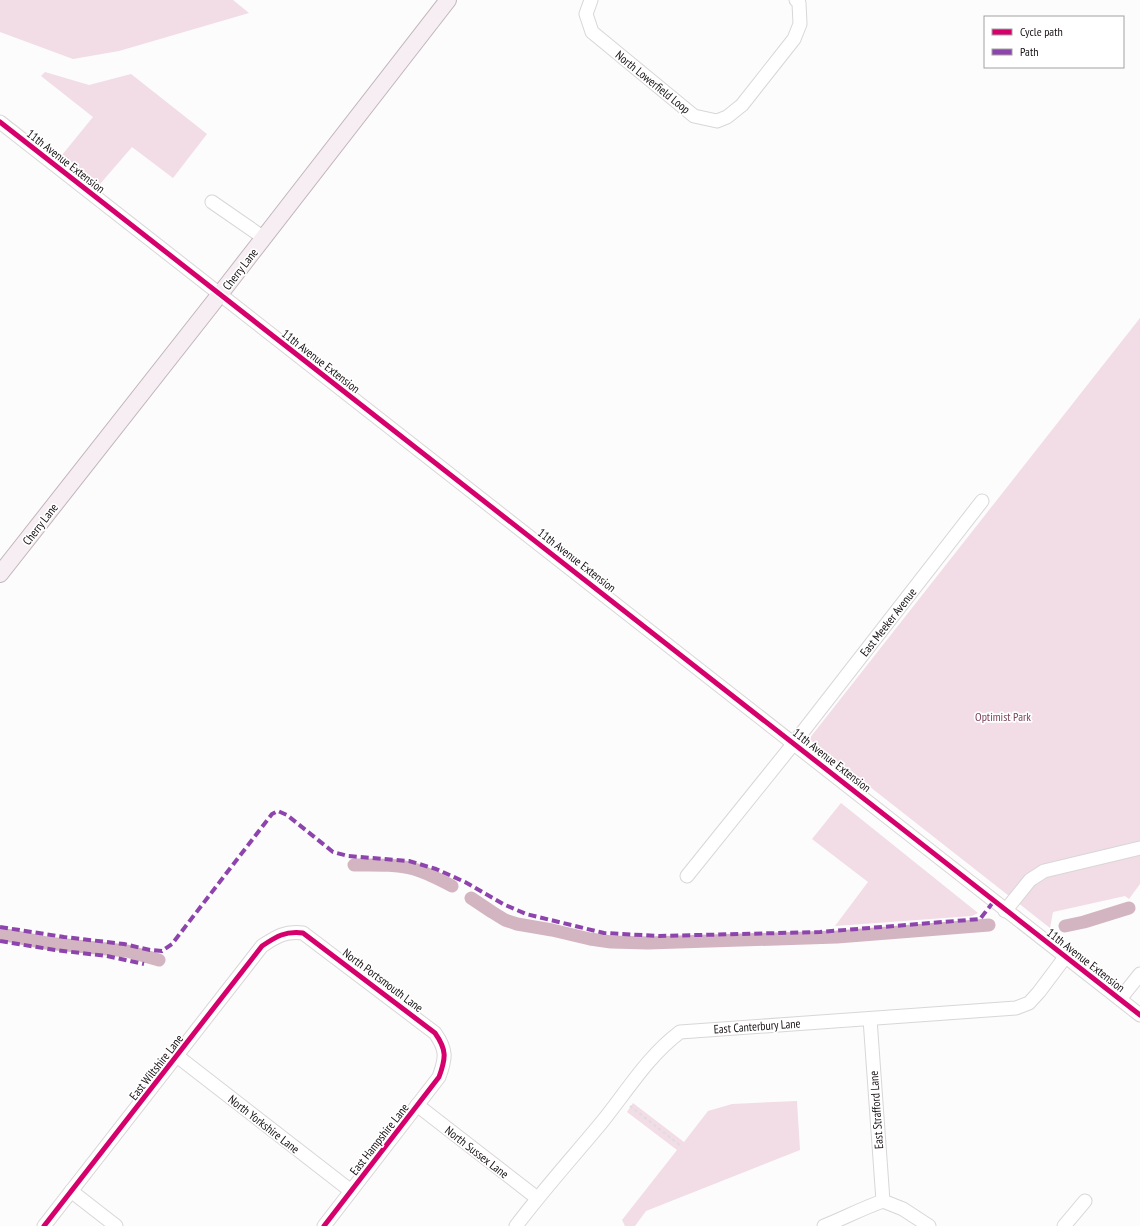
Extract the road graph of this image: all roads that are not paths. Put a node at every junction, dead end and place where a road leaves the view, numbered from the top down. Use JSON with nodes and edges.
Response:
{"nodes":[{"id":1,"x":448,"y":0,"type":"edge"},
{"id":2,"x":591,"y":0,"type":"edge"},
{"id":3,"x":796,"y":0,"type":"edge"},
{"id":4,"x":0,"y":122,"type":"edge"},
{"id":5,"x":212,"y":202,"type":"dead end"},
{"id":6,"x":264,"y":238,"type":"junction"},
{"id":7,"x":220,"y":294,"type":"junction"},
{"id":8,"x":982,"y":501,"type":"dead end"},
{"id":9,"x":0,"y":574,"type":"edge"},
{"id":10,"x":794,"y":743,"type":"junction"},
{"id":11,"x":1140,"y":848,"type":"edge"},
{"id":12,"x":686,"y":876,"type":"dead end"},
{"id":13,"x":1006,"y":911,"type":"junction"},
{"id":14,"x":292,"y":932,"type":"joint"},
{"id":15,"x":1066,"y":956,"type":"junction"},
{"id":16,"x":1140,"y":974,"type":"edge"},
{"id":17,"x":1120,"y":999,"type":"junction"},
{"id":18,"x":1140,"y":1015,"type":"edge"},
{"id":19,"x":870,"y":1019,"type":"junction"},
{"id":20,"x":177,"y":1056,"type":"junction"},
{"id":21,"x":445,"y":1061,"type":"joint"},
{"id":22,"x":417,"y":1106,"type":"junction"},
{"id":23,"x":71,"y":1191,"type":"junction"},
{"id":24,"x":351,"y":1191,"type":"junction"},
{"id":25,"x":537,"y":1198,"type":"junction"},
{"id":26,"x":883,"y":1201,"type":"junction"},
{"id":27,"x":1085,"y":1201,"type":"dead end"},
{"id":28,"x":44,"y":1226,"type":"edge"},
{"id":29,"x":116,"y":1226,"type":"edge"},
{"id":30,"x":324,"y":1226,"type":"edge"},
{"id":31,"x":516,"y":1226,"type":"edge"},
{"id":32,"x":824,"y":1226,"type":"edge"},
{"id":33,"x":929,"y":1226,"type":"edge"},
{"id":34,"x":1064,"y":1226,"type":"edge"}],
"edges":[{"from":1,"to":6,"type":"main road","name":"Cherry Lane"},
{"from":2,"to":3,"type":"street","name":"North Lowerfield Loop"},
{"from":4,"to":7,"type":"street","name":"11th Avenue Extension"},
{"from":5,"to":6,"type":"street"},
{"from":6,"to":7,"type":"main road","name":"Cherry Lane"},
{"from":7,"to":9,"type":"main road","name":"Cherry Lane"},
{"from":7,"to":10,"type":"street","name":"11th Avenue Extension"},
{"from":8,"to":10,"type":"street","name":"East Meeker Avenue"},
{"from":10,"to":12,"type":"street","name":"East Meeker Avenue"},
{"from":10,"to":13,"type":"street","name":"11th Avenue Extension"},
{"from":11,"to":13,"type":"street"},
{"from":13,"to":15,"type":"street","name":"11th Avenue Extension"},
{"from":14,"to":20,"type":"street","name":"East Wiltshire Lane"},
{"from":14,"to":21,"type":"street","name":"North Portsmouth Lane"},
{"from":15,"to":17,"type":"street","name":"11th Avenue Extension"},
{"from":15,"to":19,"type":"street","name":"East Canterbury Lane"},
{"from":16,"to":17,"type":"street"},
{"from":17,"to":18,"type":"street","name":"11th Avenue Extension"},
{"from":19,"to":25,"type":"street","name":"East Canterbury Lane"},
{"from":19,"to":26,"type":"street","name":"East Strafford Lane"},
{"from":20,"to":23,"type":"street","name":"East Wiltshire Lane"},
{"from":20,"to":24,"type":"street","name":"North Yorkshire Lane"},
{"from":21,"to":22,"type":"street","name":"East Hampshire Lane"},
{"from":22,"to":24,"type":"street","name":"East Hampshire Lane"},
{"from":22,"to":25,"type":"street","name":"North Sussex Lane"},
{"from":23,"to":28,"type":"street","name":"East Wiltshire Lane"},
{"from":23,"to":29,"type":"street"},
{"from":24,"to":30,"type":"street","name":"East Hampshire Lane"},
{"from":25,"to":31,"type":"street","name":"East Canterbury Lane"},
{"from":26,"to":32,"type":"street"},
{"from":26,"to":33,"type":"street"},
{"from":27,"to":34,"type":"street"}]}
